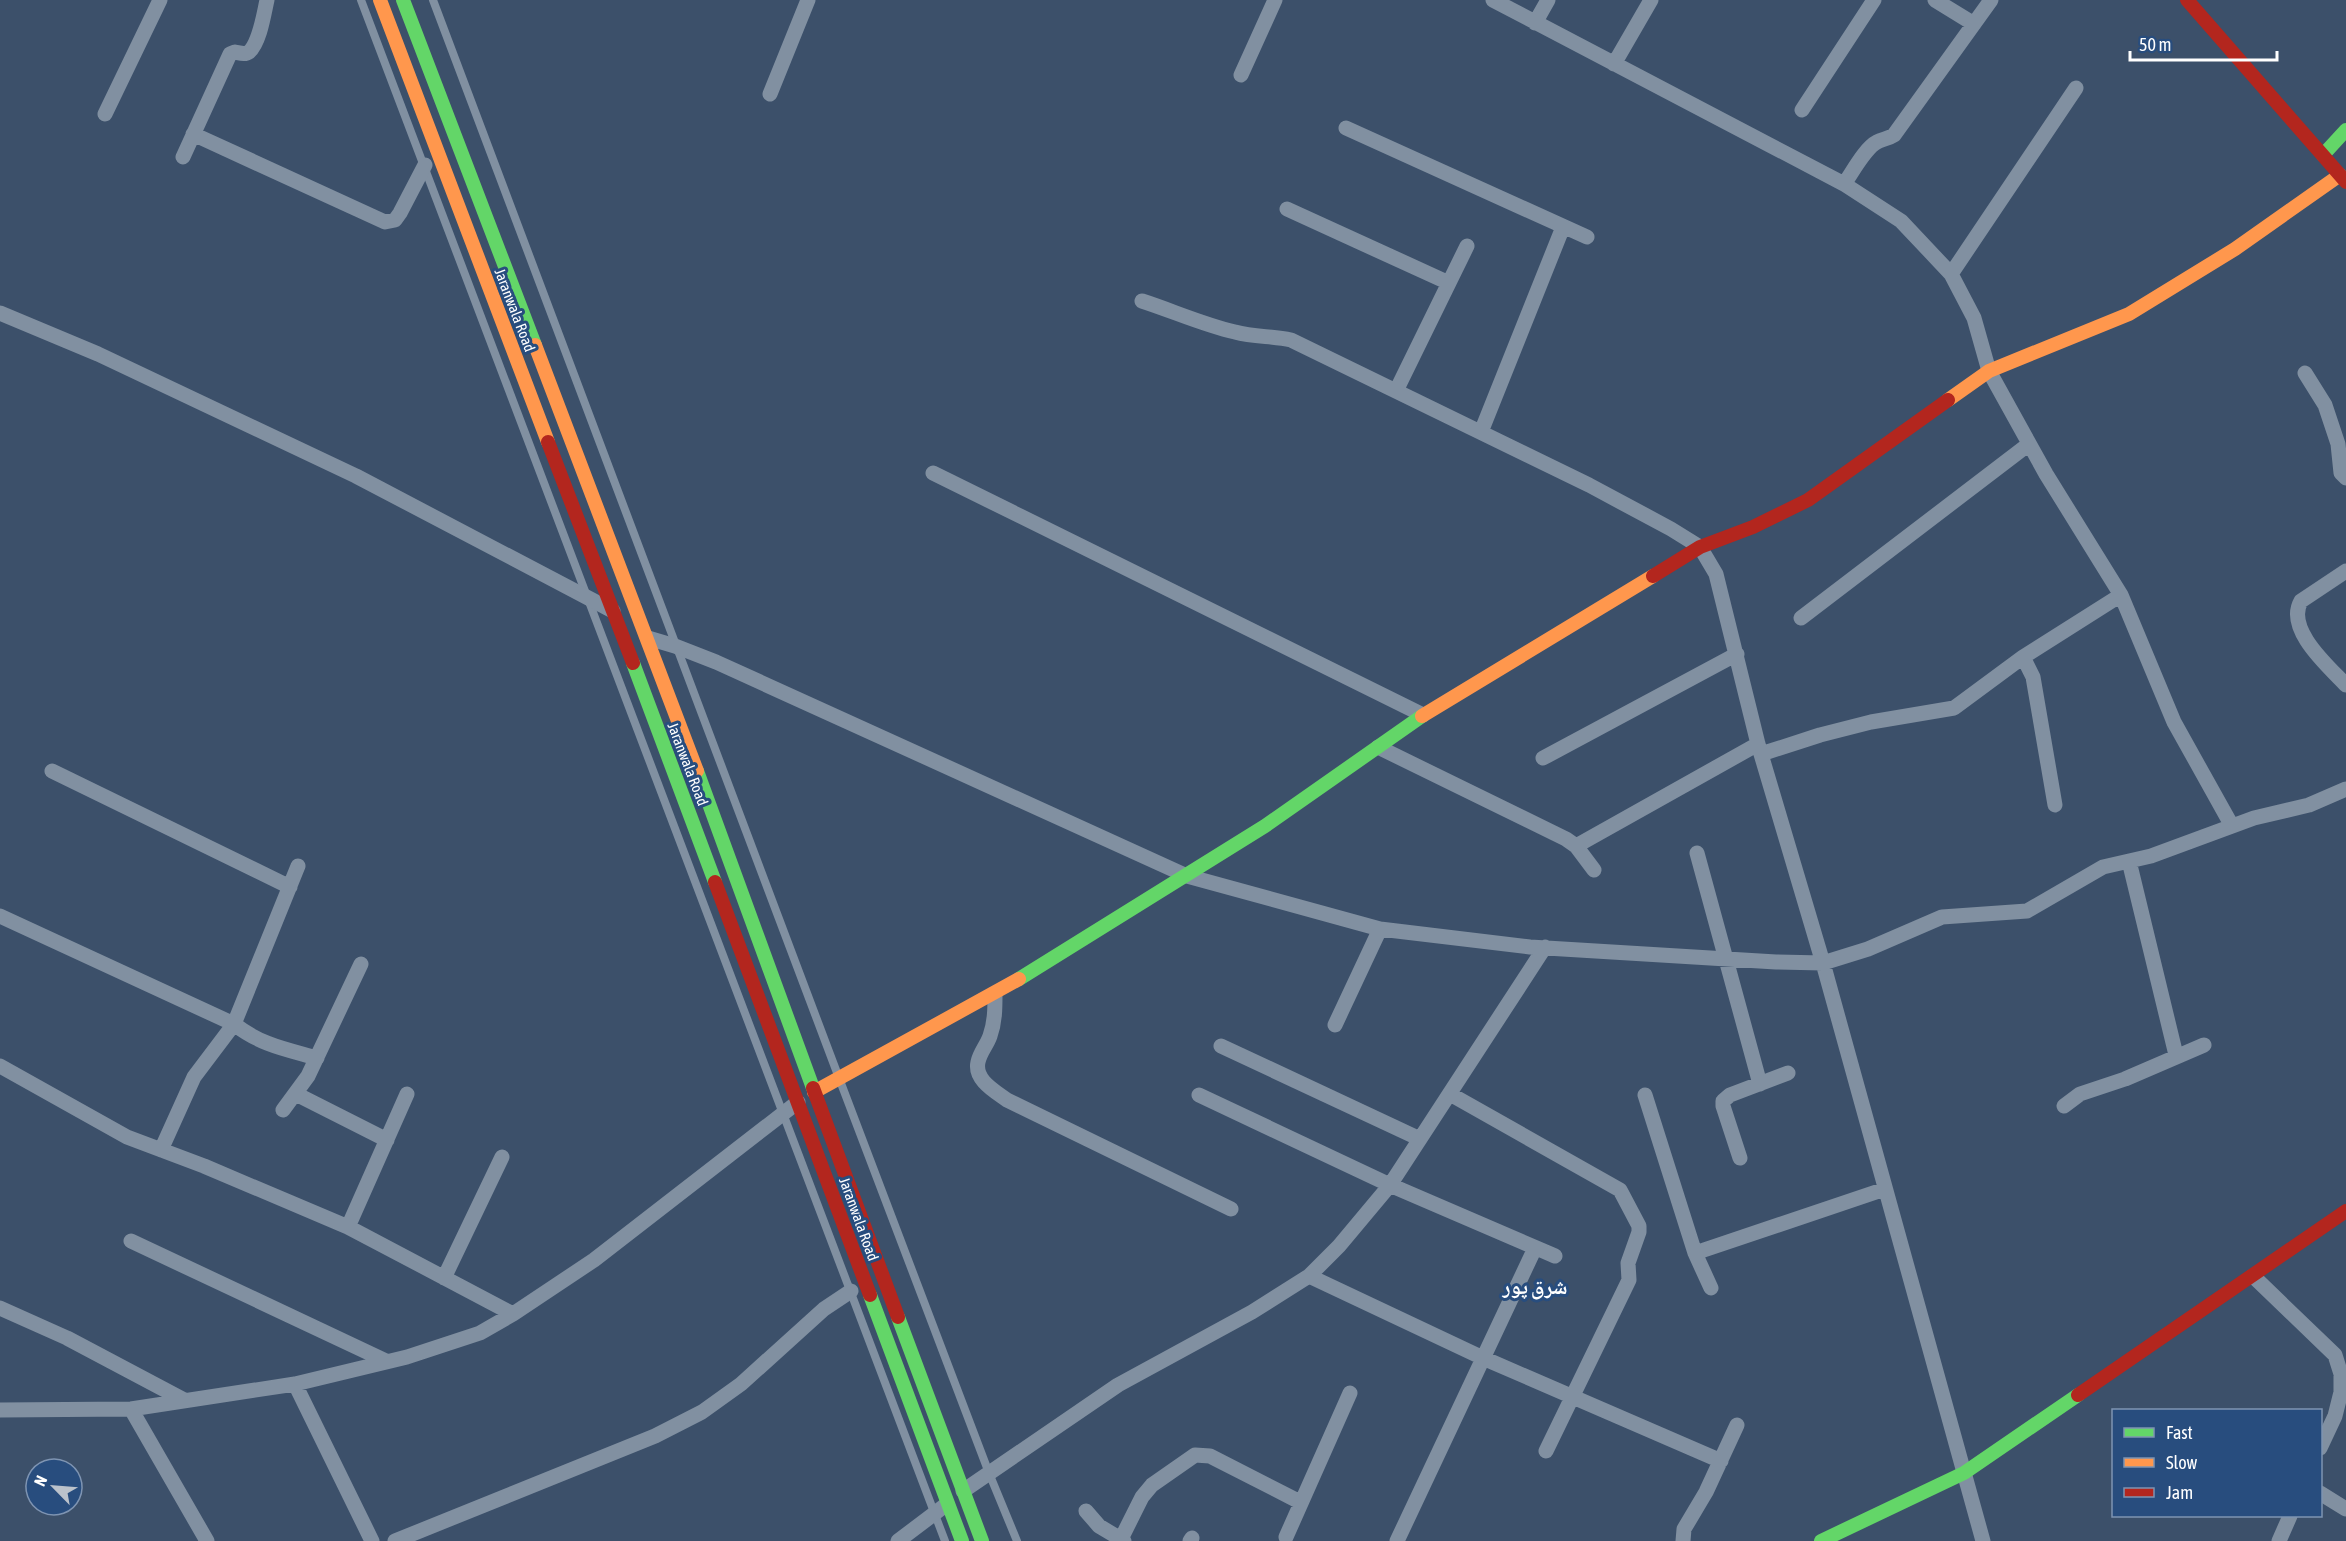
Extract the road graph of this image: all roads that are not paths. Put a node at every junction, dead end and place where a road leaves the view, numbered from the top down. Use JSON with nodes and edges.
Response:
{"nodes":[{"id":1,"x":160,"y":0,"type":"edge"},
{"id":2,"x":267,"y":0,"type":"edge"},
{"id":3,"x":361,"y":0,"type":"edge"},
{"id":4,"x":380,"y":0,"type":"edge"},
{"id":5,"x":403,"y":0,"type":"edge"},
{"id":6,"x":433,"y":0,"type":"edge"},
{"id":7,"x":808,"y":0,"type":"edge"},
{"id":8,"x":1275,"y":0,"type":"edge"},
{"id":9,"x":1493,"y":0,"type":"edge"},
{"id":10,"x":1548,"y":0,"type":"edge"},
{"id":11,"x":1651,"y":0,"type":"edge"},
{"id":12,"x":1874,"y":0,"type":"edge"},
{"id":13,"x":1935,"y":0,"type":"edge"},
{"id":14,"x":1991,"y":0,"type":"edge"},
{"id":15,"x":2187,"y":0,"type":"edge"},
{"id":16,"x":1535,"y":23,"type":"junction"},
{"id":17,"x":1974,"y":24,"type":"junction"},
{"id":18,"x":1614,"y":64,"type":"junction"},
{"id":19,"x":1241,"y":75,"type":"dead end"},
{"id":20,"x":2076,"y":88,"type":"dead end"},
{"id":21,"x":770,"y":94,"type":"dead end"},
{"id":22,"x":1802,"y":110,"type":"dead end"},
{"id":23,"x":105,"y":114,"type":"dead end"},
{"id":24,"x":1346,"y":128,"type":"dead end"},
{"id":25,"x":2346,"y":130,"type":"edge"},
{"id":26,"x":193,"y":134,"type":"junction"},
{"id":27,"x":2323,"y":155,"type":"junction"},
{"id":28,"x":183,"y":157,"type":"dead end"},
{"id":29,"x":425,"y":165,"type":"junction"},
{"id":30,"x":2343,"y":178,"type":"edge"},
{"id":31,"x":1844,"y":184,"type":"junction"},
{"id":32,"x":1287,"y":209,"type":"dead end"},
{"id":33,"x":1563,"y":227,"type":"junction"},
{"id":34,"x":1587,"y":237,"type":"dead end"},
{"id":35,"x":1467,"y":246,"type":"dead end"},
{"id":36,"x":1950,"y":274,"type":"junction"},
{"id":37,"x":1449,"y":283,"type":"junction"},
{"id":38,"x":1142,"y":301,"type":"dead end"},
{"id":39,"x":0,"y":313,"type":"edge"},
{"id":40,"x":1989,"y":371,"type":"junction"},
{"id":41,"x":2305,"y":373,"type":"dead end"},
{"id":42,"x":1396,"y":391,"type":"junction"},
{"id":43,"x":1481,"y":432,"type":"junction"},
{"id":44,"x":2030,"y":444,"type":"junction"},
{"id":45,"x":933,"y":473,"type":"dead end"},
{"id":46,"x":2346,"y":478,"type":"edge"},
{"id":47,"x":1700,"y":547,"type":"junction"},
{"id":48,"x":2346,"y":572,"type":"edge"},
{"id":49,"x":2121,"y":595,"type":"junction"},
{"id":50,"x":588,"y":599,"type":"junction"},
{"id":51,"x":613,"y":610,"type":"junction"},
{"id":52,"x":1801,"y":618,"type":"dead end"},
{"id":53,"x":648,"y":638,"type":"junction"},
{"id":54,"x":675,"y":646,"type":"junction"},
{"id":55,"x":1737,"y":654,"type":"junction"},
{"id":56,"x":2023,"y":657,"type":"junction"},
{"id":57,"x":2346,"y":685,"type":"edge"},
{"id":58,"x":1423,"y":715,"type":"junction"},
{"id":59,"x":1378,"y":747,"type":"junction"},
{"id":60,"x":1759,"y":749,"type":"junction"},
{"id":61,"x":1544,"y":758,"type":"dead end"},
{"id":62,"x":52,"y":771,"type":"dead end"},
{"id":63,"x":2346,"y":789,"type":"edge"},
{"id":64,"x":2055,"y":805,"type":"dead end"},
{"id":65,"x":2232,"y":826,"type":"junction"},
{"id":66,"x":1575,"y":846,"type":"junction"},
{"id":67,"x":1697,"y":853,"type":"dead end"},
{"id":68,"x":2129,"y":861,"type":"junction"},
{"id":69,"x":298,"y":866,"type":"dead end"},
{"id":70,"x":1594,"y":870,"type":"dead end"},
{"id":71,"x":1187,"y":876,"type":"junction"},
{"id":72,"x":290,"y":886,"type":"junction"},
{"id":73,"x":0,"y":916,"type":"edge"},
{"id":74,"x":1380,"y":928,"type":"junction"},
{"id":75,"x":1545,"y":947,"type":"junction"},
{"id":76,"x":1725,"y":959,"type":"junction"},
{"id":77,"x":1823,"y":963,"type":"junction"},
{"id":78,"x":361,"y":964,"type":"dead end"},
{"id":79,"x":995,"y":994,"type":"junction"},
{"id":80,"x":234,"y":1024,"type":"junction"},
{"id":81,"x":1335,"y":1025,"type":"dead end"},
{"id":82,"x":2204,"y":1045,"type":"dead end"},
{"id":83,"x":1221,"y":1046,"type":"dead end"},
{"id":84,"x":2176,"y":1055,"type":"junction"},
{"id":85,"x":317,"y":1058,"type":"junction"},
{"id":86,"x":0,"y":1066,"type":"edge"},
{"id":87,"x":1788,"y":1073,"type":"dead end"},
{"id":88,"x":839,"y":1078,"type":"junction"},
{"id":89,"x":1760,"y":1084,"type":"junction"},
{"id":90,"x":814,"y":1092,"type":"junction"},
{"id":91,"x":296,"y":1094,"type":"junction"},
{"id":92,"x":407,"y":1094,"type":"dead end"},
{"id":93,"x":1450,"y":1094,"type":"junction"},
{"id":94,"x":1199,"y":1095,"type":"dead end"},
{"id":95,"x":1645,"y":1095,"type":"dead end"},
{"id":96,"x":798,"y":1102,"type":"junction"},
{"id":97,"x":2064,"y":1106,"type":"dead end"},
{"id":98,"x":284,"y":1110,"type":"dead end"},
{"id":99,"x":783,"y":1112,"type":"junction"},
{"id":100,"x":1420,"y":1139,"type":"junction"},
{"id":101,"x":387,"y":1140,"type":"junction"},
{"id":102,"x":161,"y":1150,"type":"junction"},
{"id":103,"x":502,"y":1157,"type":"dead end"},
{"id":104,"x":1740,"y":1158,"type":"dead end"},
{"id":105,"x":1390,"y":1185,"type":"junction"},
{"id":106,"x":1885,"y":1189,"type":"junction"},
{"id":107,"x":1232,"y":1209,"type":"dead end"},
{"id":108,"x":2346,"y":1211,"type":"edge"},
{"id":109,"x":348,"y":1227,"type":"junction"},
{"id":110,"x":131,"y":1241,"type":"dead end"},
{"id":111,"x":1535,"y":1248,"type":"junction"},
{"id":112,"x":1695,"y":1252,"type":"junction"},
{"id":113,"x":1555,"y":1256,"type":"dead end"},
{"id":114,"x":1309,"y":1276,"type":"junction"},
{"id":115,"x":2253,"y":1276,"type":"junction"},
{"id":116,"x":444,"y":1278,"type":"junction"},
{"id":117,"x":1711,"y":1288,"type":"dead end"},
{"id":118,"x":851,"y":1291,"type":"junction"},
{"id":119,"x":0,"y":1308,"type":"edge"},
{"id":120,"x":513,"y":1314,"type":"junction"},
{"id":121,"x":1483,"y":1358,"type":"junction"},
{"id":122,"x":386,"y":1361,"type":"junction"},
{"id":123,"x":295,"y":1384,"type":"junction"},
{"id":124,"x":1350,"y":1393,"type":"dead end"},
{"id":125,"x":1572,"y":1396,"type":"junction"},
{"id":126,"x":184,"y":1400,"type":"junction"},
{"id":127,"x":131,"y":1409,"type":"junction"},
{"id":128,"x":0,"y":1410,"type":"edge"},
{"id":129,"x":1737,"y":1425,"type":"dead end"},
{"id":130,"x":2322,"y":1444,"type":"edge"},
{"id":131,"x":1546,"y":1451,"type":"dead end"},
{"id":132,"x":1721,"y":1461,"type":"junction"},
{"id":133,"x":989,"y":1473,"type":"junction"},
{"id":134,"x":1964,"y":1473,"type":"junction"},
{"id":135,"x":963,"y":1491,"type":"junction"},
{"id":136,"x":2322,"y":1494,"type":"edge"},
{"id":137,"x":1300,"y":1502,"type":"junction"},
{"id":138,"x":947,"y":1504,"type":"junction"},
{"id":139,"x":2346,"y":1509,"type":"edge"},
{"id":140,"x":1086,"y":1510,"type":"dead end"},
{"id":141,"x":934,"y":1513,"type":"junction"},
{"id":142,"x":2289,"y":1517,"type":"edge"},
{"id":143,"x":1286,"y":1537,"type":"dead end"},
{"id":144,"x":1122,"y":1540,"type":"edge"},
{"id":145,"x":207,"y":1541,"type":"edge"},
{"id":146,"x":372,"y":1541,"type":"edge"},
{"id":147,"x":395,"y":1541,"type":"edge"},
{"id":148,"x":898,"y":1541,"type":"edge"},
{"id":149,"x":945,"y":1541,"type":"edge"},
{"id":150,"x":962,"y":1541,"type":"edge"},
{"id":151,"x":982,"y":1541,"type":"edge"},
{"id":152,"x":1017,"y":1541,"type":"edge"},
{"id":153,"x":1397,"y":1541,"type":"edge"},
{"id":154,"x":1683,"y":1541,"type":"edge"},
{"id":155,"x":1821,"y":1541,"type":"edge"},
{"id":156,"x":1983,"y":1541,"type":"edge"},
{"id":157,"x":2279,"y":1541,"type":"edge"}],
"edges":[{"from":1,"to":23,"type":"street"},
{"from":2,"to":26,"type":"street"},
{"from":3,"to":29,"type":"lane"},
{"from":4,"to":51,"type":"main road","name":"Jaranwala Road"},
{"from":5,"to":53,"type":"main road","name":"Jaranwala Road"},
{"from":6,"to":54,"type":"lane"},
{"from":7,"to":21,"type":"street"},
{"from":8,"to":19,"type":"street"},
{"from":9,"to":16,"type":"street"},
{"from":10,"to":16,"type":"street"},
{"from":11,"to":18,"type":"street"},
{"from":12,"to":22,"type":"street"},
{"from":13,"to":17,"type":"street"},
{"from":14,"to":17,"type":"street"},
{"from":15,"to":27,"type":"main road"},
{"from":16,"to":18,"type":"street"},
{"from":17,"to":31,"type":"street"},
{"from":18,"to":31,"type":"street"},
{"from":20,"to":36,"type":"street"},
{"from":24,"to":33,"type":"street"},
{"from":25,"to":27,"type":"main road"},
{"from":26,"to":28,"type":"street"},
{"from":26,"to":29,"type":"street"},
{"from":27,"to":30,"type":"main road"},
{"from":29,"to":50,"type":"lane"},
{"from":30,"to":40,"type":"main road"},
{"from":31,"to":36,"type":"street"},
{"from":32,"to":37,"type":"street"},
{"from":33,"to":34,"type":"street"},
{"from":33,"to":43,"type":"street"},
{"from":35,"to":37,"type":"street"},
{"from":36,"to":40,"type":"street"},
{"from":37,"to":42,"type":"street"},
{"from":38,"to":42,"type":"street"},
{"from":39,"to":50,"type":"street"},
{"from":40,"to":44,"type":"street"},
{"from":40,"to":47,"type":"main road"},
{"from":41,"to":46,"type":"street"},
{"from":42,"to":43,"type":"street"},
{"from":43,"to":47,"type":"street"},
{"from":44,"to":49,"type":"street"},
{"from":44,"to":52,"type":"street"},
{"from":45,"to":58,"type":"street"},
{"from":47,"to":55,"type":"street"},
{"from":47,"to":58,"type":"main road"},
{"from":48,"to":57,"type":"street"},
{"from":49,"to":56,"type":"street"},
{"from":49,"to":65,"type":"street"},
{"from":50,"to":51,"type":"street"},
{"from":50,"to":99,"type":"lane"},
{"from":51,"to":96,"type":"main road","name":"Jaranwala Road"},
{"from":53,"to":54,"type":"street"},
{"from":53,"to":90,"type":"main road","name":"Jaranwala Road"},
{"from":54,"to":71,"type":"street"},
{"from":54,"to":88,"type":"lane"},
{"from":55,"to":60,"type":"street"},
{"from":55,"to":61,"type":"street"},
{"from":56,"to":60,"type":"street"},
{"from":56,"to":64,"type":"street"},
{"from":58,"to":59,"type":"main road"},
{"from":59,"to":66,"type":"street"},
{"from":59,"to":71,"type":"main road"},
{"from":60,"to":66,"type":"street"},
{"from":60,"to":77,"type":"street"},
{"from":62,"to":72,"type":"street"},
{"from":63,"to":65,"type":"street"},
{"from":65,"to":68,"type":"street"},
{"from":66,"to":70,"type":"street"},
{"from":67,"to":76,"type":"street"},
{"from":68,"to":77,"type":"street"},
{"from":68,"to":84,"type":"street"},
{"from":69,"to":72,"type":"street"},
{"from":71,"to":74,"type":"street"},
{"from":71,"to":79,"type":"main road"},
{"from":72,"to":80,"type":"street"},
{"from":73,"to":80,"type":"street"},
{"from":74,"to":75,"type":"street"},
{"from":74,"to":81,"type":"street"},
{"from":75,"to":76,"type":"street"},
{"from":75,"to":93,"type":"street"},
{"from":76,"to":77,"type":"street"},
{"from":76,"to":89,"type":"street"},
{"from":77,"to":106,"type":"street"},
{"from":78,"to":85,"type":"street"},
{"from":79,"to":88,"type":"main road"},
{"from":79,"to":107,"type":"street"},
{"from":80,"to":85,"type":"street"},
{"from":80,"to":102,"type":"street"},
{"from":82,"to":84,"type":"street"},
{"from":83,"to":100,"type":"street"},
{"from":84,"to":97,"type":"street"},
{"from":85,"to":91,"type":"street"},
{"from":86,"to":102,"type":"street"},
{"from":87,"to":89,"type":"street"},
{"from":88,"to":90,"type":"main road"},
{"from":88,"to":133,"type":"lane"},
{"from":89,"to":104,"type":"street"},
{"from":90,"to":135,"type":"main road","name":"Jaranwala Road"},
{"from":91,"to":98,"type":"street"},
{"from":91,"to":101,"type":"street"},
{"from":92,"to":101,"type":"street"},
{"from":93,"to":100,"type":"street"},
{"from":93,"to":125,"type":"street"},
{"from":94,"to":105,"type":"street"},
{"from":95,"to":112,"type":"street"},
{"from":96,"to":99,"type":"street"},
{"from":96,"to":138,"type":"main road","name":"Jaranwala Road"},
{"from":99,"to":118,"type":"lane"},
{"from":99,"to":120,"type":"street"},
{"from":100,"to":105,"type":"street"},
{"from":101,"to":109,"type":"street"},
{"from":102,"to":109,"type":"street"},
{"from":103,"to":116,"type":"street"},
{"from":105,"to":111,"type":"street"},
{"from":105,"to":114,"type":"street"},
{"from":106,"to":112,"type":"street"},
{"from":106,"to":134,"type":"street"},
{"from":108,"to":115,"type":"main road"},
{"from":109,"to":116,"type":"street"},
{"from":110,"to":122,"type":"street"},
{"from":111,"to":113,"type":"street"},
{"from":111,"to":121,"type":"street"},
{"from":112,"to":117,"type":"street"},
{"from":114,"to":121,"type":"street"},
{"from":114,"to":133,"type":"street"},
{"from":115,"to":130,"type":"street"},
{"from":115,"to":134,"type":"main road"},
{"from":116,"to":120,"type":"street"},
{"from":118,"to":141,"type":"lane"},
{"from":118,"to":147,"type":"street"},
{"from":119,"to":126,"type":"street"},
{"from":120,"to":122,"type":"street"},
{"from":121,"to":125,"type":"street"},
{"from":121,"to":153,"type":"street"},
{"from":122,"to":123,"type":"street"},
{"from":123,"to":126,"type":"street"},
{"from":123,"to":146,"type":"street"},
{"from":124,"to":137,"type":"street"},
{"from":125,"to":131,"type":"street"},
{"from":125,"to":132,"type":"street"},
{"from":126,"to":127,"type":"street"},
{"from":127,"to":128,"type":"street"},
{"from":127,"to":145,"type":"street"},
{"from":129,"to":132,"type":"street"},
{"from":132,"to":154,"type":"street"},
{"from":133,"to":135,"type":"street"},
{"from":133,"to":152,"type":"lane"},
{"from":134,"to":155,"type":"main road"},
{"from":134,"to":156,"type":"street"},
{"from":135,"to":151,"type":"main road","name":"Jaranwala Road"},
{"from":136,"to":139,"type":"street"},
{"from":137,"to":143,"type":"street"},
{"from":137,"to":144,"type":"street"},
{"from":138,"to":141,"type":"street"},
{"from":138,"to":150,"type":"main road","name":"Jaranwala Road"},
{"from":140,"to":144,"type":"street"},
{"from":141,"to":148,"type":"street"},
{"from":141,"to":149,"type":"lane"},
{"from":142,"to":157,"type":"street"}]}
